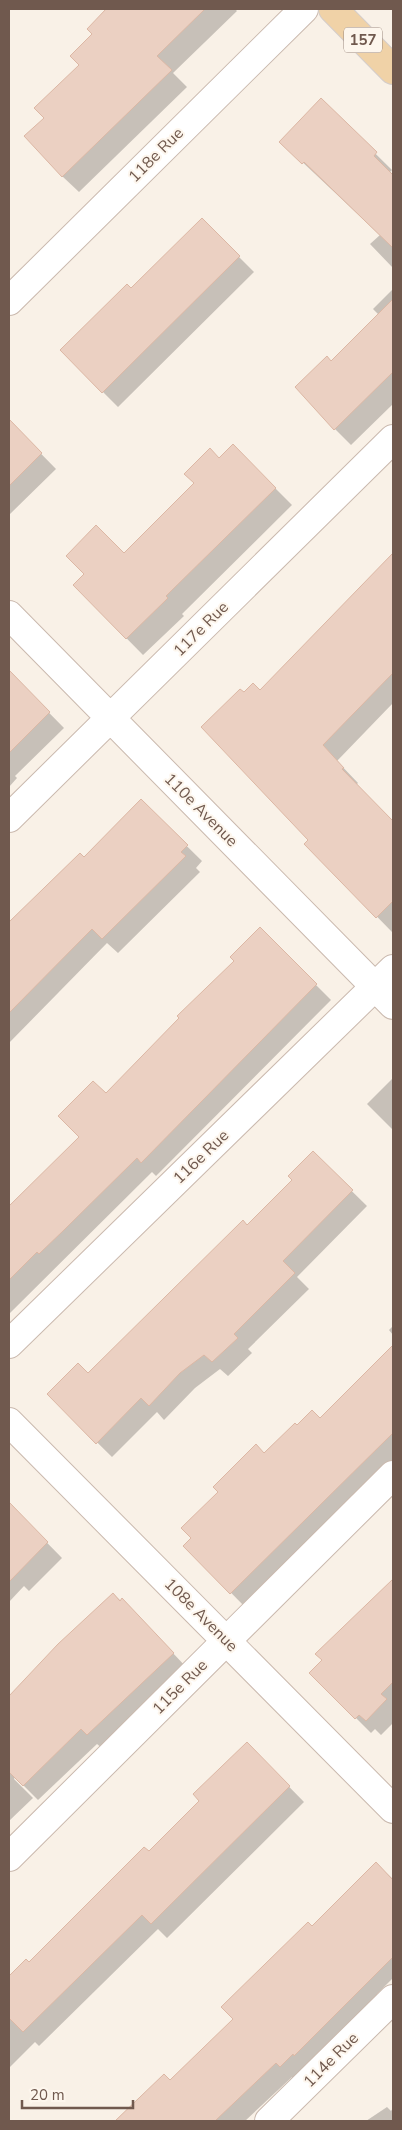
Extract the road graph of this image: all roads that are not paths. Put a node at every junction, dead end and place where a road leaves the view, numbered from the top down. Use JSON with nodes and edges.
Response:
{"nodes":[{"id":1,"x":304,"y":9,"type":"edge"},
{"id":2,"x":333,"y":9,"type":"edge"},
{"id":3,"x":393,"y":70,"type":"edge"},
{"id":4,"x":9,"y":301,"type":"edge"},
{"id":5,"x":393,"y":439,"type":"edge"},
{"id":6,"x":9,"y":615,"type":"edge"},
{"id":7,"x":110,"y":718,"type":"junction"},
{"id":8,"x":9,"y":818,"type":"edge"},
{"id":9,"x":387,"y":987,"type":"edge"},
{"id":10,"x":9,"y":1344,"type":"edge"},
{"id":11,"x":9,"y":1422,"type":"edge"},
{"id":12,"x":393,"y":1475,"type":"edge"},
{"id":13,"x":227,"y":1641,"type":"junction"},
{"id":14,"x":393,"y":1809,"type":"edge"},
{"id":15,"x":9,"y":1857,"type":"edge"},
{"id":16,"x":393,"y":1999,"type":"edge"},
{"id":17,"x":269,"y":2121,"type":"edge"}],
"edges":[{"from":1,"to":4,"type":"street","name":"118e Rue"},
{"from":2,"to":3,"type":"main road","number":"157"},
{"from":5,"to":7,"type":"street","name":"117e Rue"},
{"from":6,"to":7,"type":"street","name":"110e Avenue"},
{"from":7,"to":8,"type":"street","name":"117e Rue"},
{"from":7,"to":9,"type":"street","name":"110e Avenue"},
{"from":9,"to":10,"type":"street","name":"116e Rue"},
{"from":11,"to":13,"type":"street","name":"108e Avenue"},
{"from":12,"to":13,"type":"street","name":"115e Rue"},
{"from":13,"to":14,"type":"street","name":"108e Avenue"},
{"from":13,"to":15,"type":"street","name":"115e Rue"},
{"from":16,"to":17,"type":"street","name":"114e Rue"}]}
